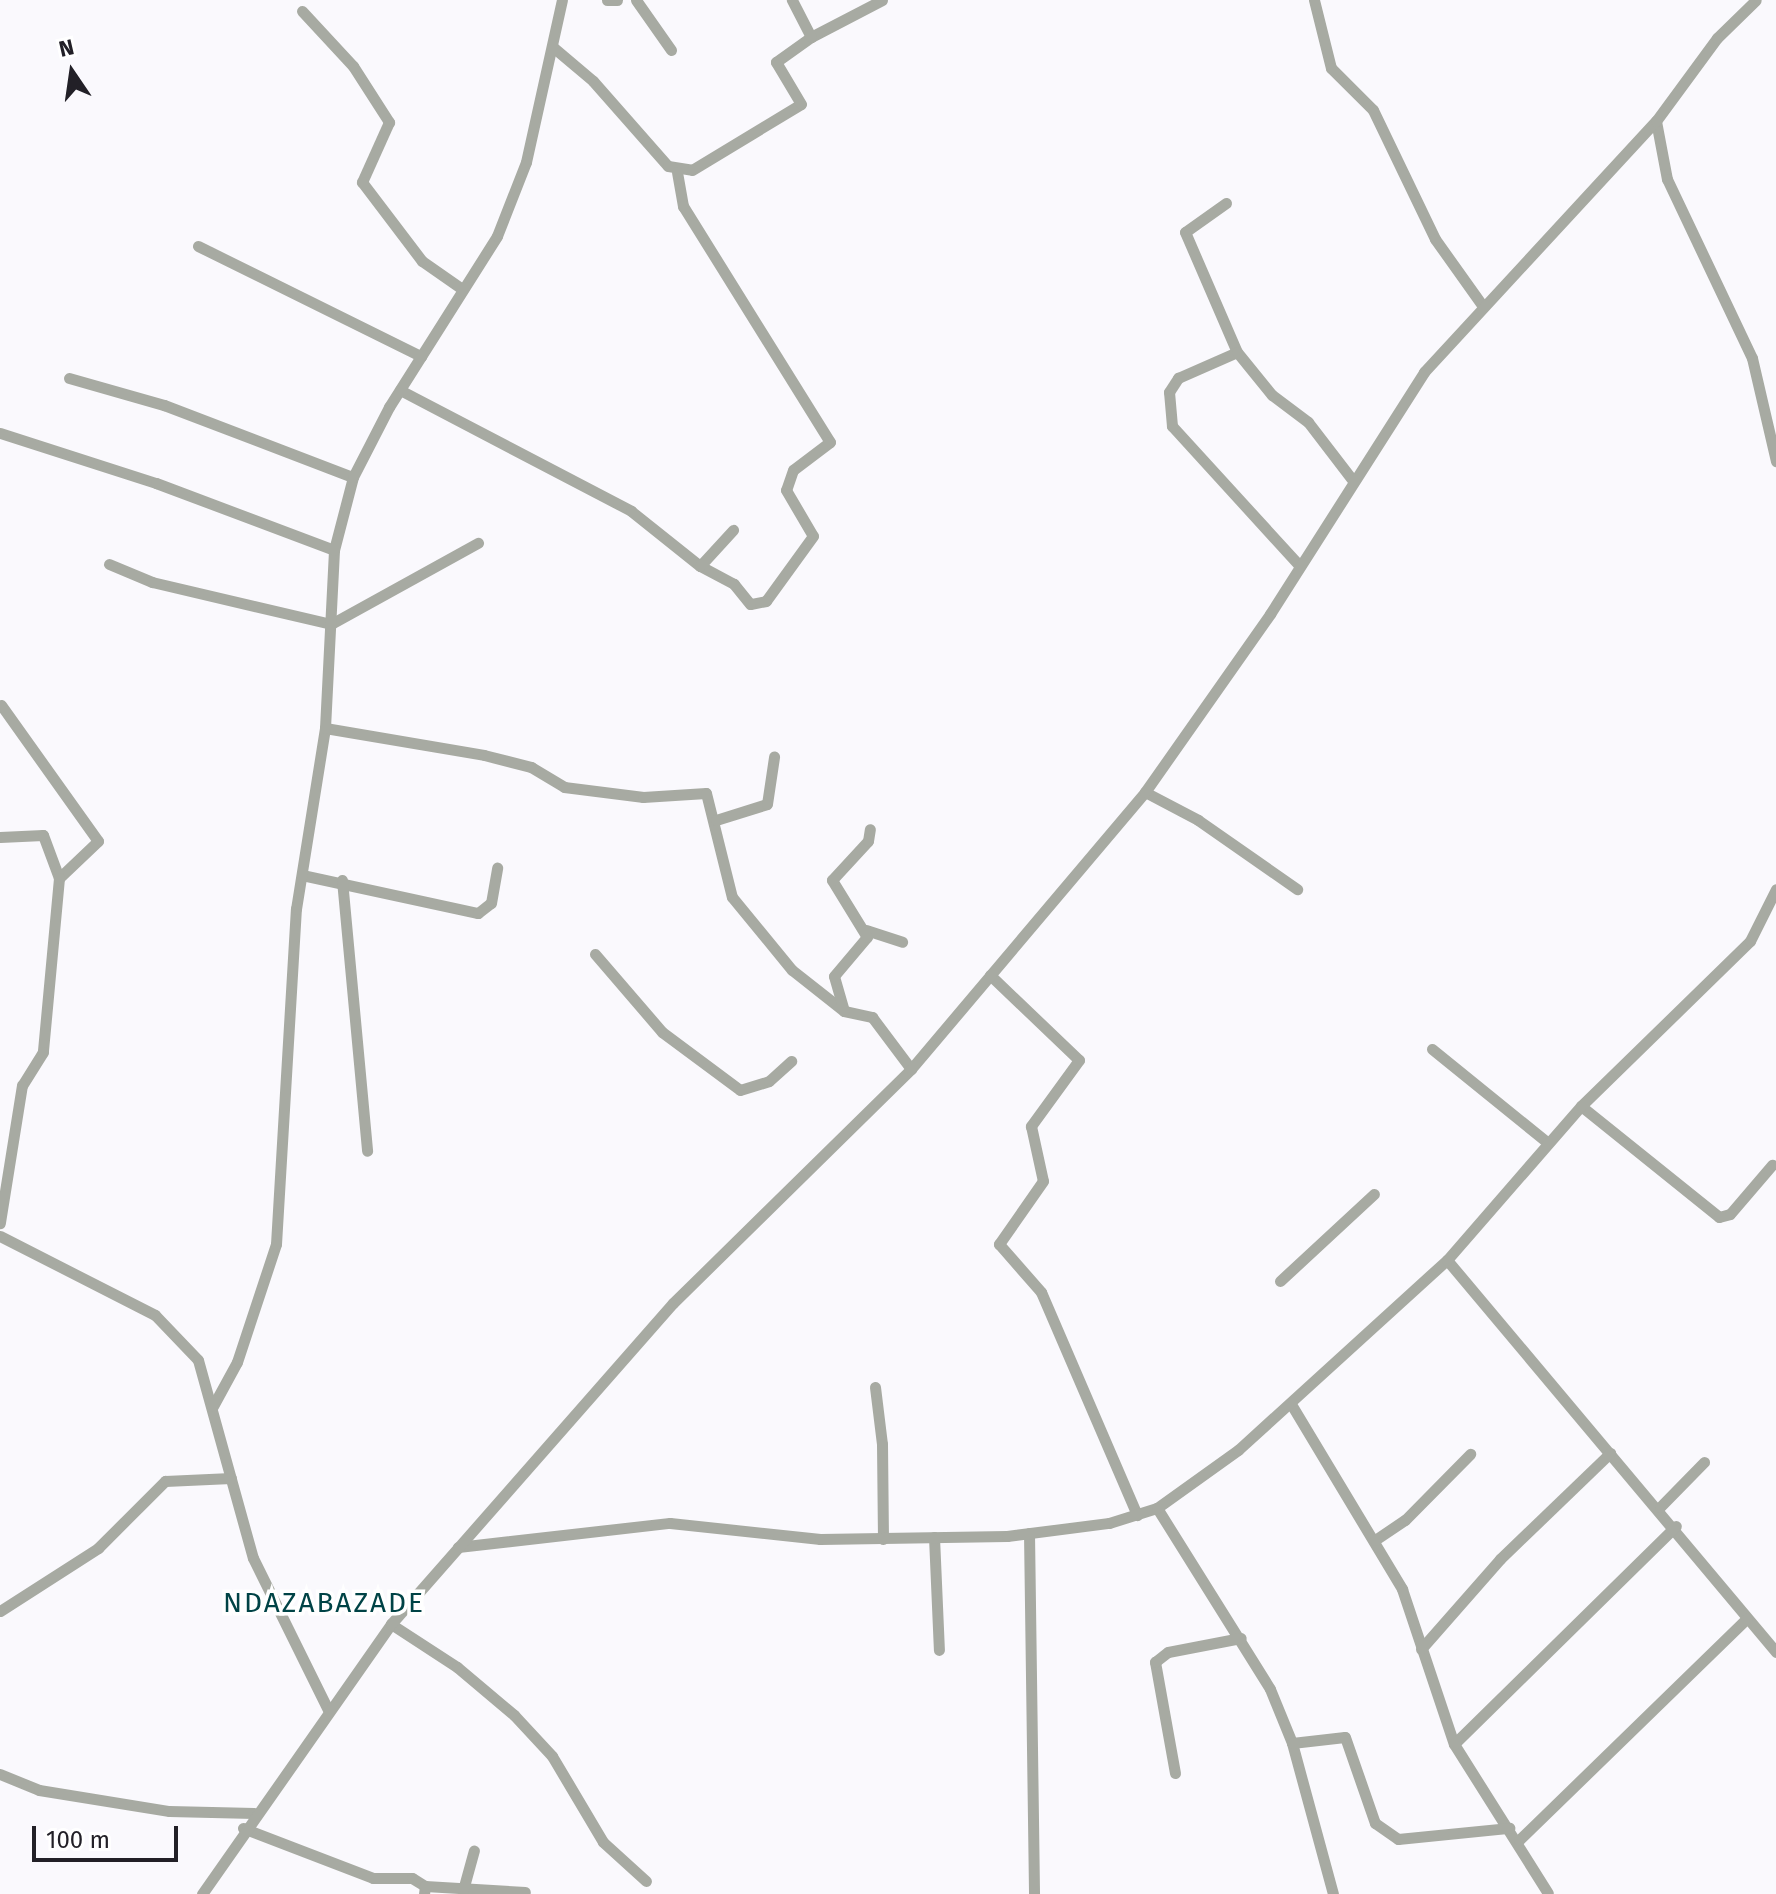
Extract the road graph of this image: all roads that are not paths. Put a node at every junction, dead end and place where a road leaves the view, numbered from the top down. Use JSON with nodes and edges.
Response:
{"nodes":[{"id":1,"x":562,"y":0,"type":"edge"},
{"id":2,"x":607,"y":0,"type":"edge"},
{"id":3,"x":617,"y":0,"type":"edge"},
{"id":4,"x":636,"y":0,"type":"edge"},
{"id":5,"x":792,"y":0,"type":"edge"},
{"id":6,"x":882,"y":0,"type":"edge"},
{"id":7,"x":1314,"y":0,"type":"edge"},
{"id":8,"x":1756,"y":0,"type":"edge"},
{"id":9,"x":302,"y":11,"type":"dead end"},
{"id":10,"x":811,"y":37,"type":"junction"},
{"id":11,"x":554,"y":48,"type":"junction"},
{"id":12,"x":671,"y":50,"type":"dead end"},
{"id":13,"x":1656,"y":121,"type":"junction"},
{"id":14,"x":677,"y":172,"type":"junction"},
{"id":15,"x":1226,"y":203,"type":"dead end"},
{"id":16,"x":198,"y":246,"type":"dead end"},
{"id":17,"x":462,"y":289,"type":"junction"},
{"id":18,"x":1482,"y":305,"type":"junction"},
{"id":19,"x":1237,"y":352,"type":"junction"},
{"id":20,"x":421,"y":356,"type":"junction"},
{"id":21,"x":69,"y":378,"type":"dead end"},
{"id":22,"x":400,"y":390,"type":"junction"},
{"id":23,"x":0,"y":433,"type":"edge"},
{"id":24,"x":1776,"y":461,"type":"edge"},
{"id":25,"x":353,"y":477,"type":"junction"},
{"id":26,"x":1351,"y":478,"type":"junction"},
{"id":27,"x":733,"y":530,"type":"dead end"},
{"id":28,"x":478,"y":543,"type":"dead end"},
{"id":29,"x":334,"y":550,"type":"junction"},
{"id":30,"x":109,"y":564,"type":"dead end"},
{"id":31,"x":1298,"y":564,"type":"junction"},
{"id":32,"x":700,"y":566,"type":"junction"},
{"id":33,"x":331,"y":624,"type":"junction"},
{"id":34,"x":1,"y":705,"type":"edge"},
{"id":35,"x":325,"y":728,"type":"junction"},
{"id":36,"x":774,"y":757,"type":"dead end"},
{"id":37,"x":1145,"y":792,"type":"junction"},
{"id":38,"x":716,"y":820,"type":"junction"},
{"id":39,"x":870,"y":829,"type":"dead end"},
{"id":40,"x":0,"y":837,"type":"edge"},
{"id":41,"x":497,"y":868,"type":"dead end"},
{"id":42,"x":302,"y":875,"type":"junction"},
{"id":43,"x":59,"y":878,"type":"junction"},
{"id":44,"x":342,"y":880,"type":"junction"},
{"id":45,"x":1297,"y":889,"type":"dead end"},
{"id":46,"x":1776,"y":889,"type":"edge"},
{"id":47,"x":866,"y":930,"type":"junction"},
{"id":48,"x":902,"y":942,"type":"dead end"},
{"id":49,"x":595,"y":954,"type":"dead end"},
{"id":50,"x":990,"y":975,"type":"junction"},
{"id":51,"x":834,"y":976,"type":"junction"},
{"id":52,"x":813,"y":989,"type":"junction"},
{"id":53,"x":844,"y":1011,"type":"junction"},
{"id":54,"x":1432,"y":1049,"type":"dead end"},
{"id":55,"x":791,"y":1061,"type":"dead end"},
{"id":56,"x":911,"y":1069,"type":"junction"},
{"id":57,"x":1581,"y":1106,"type":"junction"},
{"id":58,"x":1548,"y":1143,"type":"junction"},
{"id":59,"x":367,"y":1151,"type":"dead end"},
{"id":60,"x":1772,"y":1165,"type":"dead end"},
{"id":61,"x":1374,"y":1194,"type":"dead end"},
{"id":62,"x":0,"y":1223,"type":"edge"},
{"id":63,"x":0,"y":1236,"type":"edge"},
{"id":64,"x":1447,"y":1260,"type":"junction"},
{"id":65,"x":1280,"y":1281,"type":"dead end"},
{"id":66,"x":875,"y":1387,"type":"dead end"},
{"id":67,"x":1291,"y":1404,"type":"junction"},
{"id":68,"x":213,"y":1406,"type":"junction"},
{"id":69,"x":1610,"y":1453,"type":"junction"},
{"id":70,"x":1470,"y":1454,"type":"dead end"},
{"id":71,"x":1704,"y":1462,"type":"dead end"},
{"id":72,"x":231,"y":1478,"type":"junction"},
{"id":73,"x":1660,"y":1507,"type":"junction"},
{"id":74,"x":1157,"y":1508,"type":"junction"},
{"id":75,"x":1137,"y":1515,"type":"junction"},
{"id":76,"x":1676,"y":1526,"type":"junction"},
{"id":77,"x":1029,"y":1533,"type":"junction"},
{"id":78,"x":934,"y":1537,"type":"junction"},
{"id":79,"x":883,"y":1539,"type":"junction"},
{"id":80,"x":1375,"y":1540,"type":"junction"},
{"id":81,"x":458,"y":1547,"type":"junction"},
{"id":82,"x":0,"y":1611,"type":"edge"},
{"id":83,"x":1747,"y":1618,"type":"junction"},
{"id":84,"x":391,"y":1624,"type":"junction"},
{"id":85,"x":1241,"y":1638,"type":"junction"},
{"id":86,"x":1421,"y":1649,"type":"junction"},
{"id":87,"x":939,"y":1650,"type":"dead end"},
{"id":88,"x":1776,"y":1652,"type":"edge"},
{"id":89,"x":328,"y":1710,"type":"junction"},
{"id":90,"x":1292,"y":1743,"type":"junction"},
{"id":91,"x":1454,"y":1744,"type":"junction"},
{"id":92,"x":1175,"y":1773,"type":"dead end"},
{"id":93,"x":0,"y":1774,"type":"edge"},
{"id":94,"x":254,"y":1813,"type":"junction"},
{"id":95,"x":243,"y":1828,"type":"junction"},
{"id":96,"x":1509,"y":1828,"type":"junction"},
{"id":97,"x":1519,"y":1840,"type":"junction"},
{"id":98,"x":474,"y":1850,"type":"dead end"},
{"id":99,"x":646,"y":1881,"type":"dead end"},
{"id":100,"x":424,"y":1890,"type":"edge"},
{"id":101,"x":463,"y":1890,"type":"junction"},
{"id":102,"x":525,"y":1892,"type":"dead end"},
{"id":103,"x":1548,"y":1893,"type":"edge"},
{"id":104,"x":202,"y":1894,"type":"edge"},
{"id":105,"x":1034,"y":1894,"type":"edge"},
{"id":106,"x":1333,"y":1894,"type":"edge"}],
"edges":[{"from":1,"to":11,"type":"street"},
{"from":2,"to":3,"type":"street"},
{"from":4,"to":12,"type":"street"},
{"from":5,"to":10,"type":"street"},
{"from":6,"to":10,"type":"street"},
{"from":7,"to":18,"type":"street"},
{"from":8,"to":13,"type":"street"},
{"from":9,"to":17,"type":"street"},
{"from":10,"to":14,"type":"street"},
{"from":11,"to":14,"type":"street"},
{"from":11,"to":17,"type":"street"},
{"from":13,"to":18,"type":"street"},
{"from":13,"to":24,"type":"street"},
{"from":14,"to":32,"type":"street"},
{"from":15,"to":19,"type":"street"},
{"from":16,"to":20,"type":"street"},
{"from":17,"to":20,"type":"street"},
{"from":18,"to":26,"type":"street"},
{"from":19,"to":26,"type":"street"},
{"from":19,"to":31,"type":"street"},
{"from":20,"to":22,"type":"street"},
{"from":21,"to":25,"type":"street"},
{"from":22,"to":25,"type":"street"},
{"from":22,"to":32,"type":"street"},
{"from":23,"to":29,"type":"street"},
{"from":25,"to":29,"type":"street"},
{"from":26,"to":31,"type":"street"},
{"from":27,"to":32,"type":"street"},
{"from":28,"to":33,"type":"street"},
{"from":29,"to":33,"type":"street"},
{"from":30,"to":33,"type":"street"},
{"from":31,"to":37,"type":"street"},
{"from":33,"to":35,"type":"street"},
{"from":34,"to":43,"type":"street"},
{"from":35,"to":38,"type":"street"},
{"from":35,"to":42,"type":"street"},
{"from":36,"to":38,"type":"street"},
{"from":37,"to":45,"type":"street"},
{"from":37,"to":50,"type":"street"},
{"from":38,"to":52,"type":"street"},
{"from":39,"to":47,"type":"street"},
{"from":40,"to":43,"type":"street"},
{"from":41,"to":44,"type":"street"},
{"from":42,"to":44,"type":"street"},
{"from":42,"to":68,"type":"street"},
{"from":43,"to":62,"type":"street"},
{"from":44,"to":59,"type":"street"},
{"from":46,"to":57,"type":"street"},
{"from":47,"to":48,"type":"street"},
{"from":47,"to":51,"type":"street"},
{"from":49,"to":55,"type":"street"},
{"from":50,"to":56,"type":"street"},
{"from":50,"to":75,"type":"street"},
{"from":51,"to":52,"type":"street"},
{"from":51,"to":53,"type":"street"},
{"from":52,"to":53,"type":"street"},
{"from":53,"to":56,"type":"street"},
{"from":54,"to":58,"type":"street"},
{"from":56,"to":81,"type":"street"},
{"from":57,"to":58,"type":"street"},
{"from":57,"to":60,"type":"street"},
{"from":58,"to":64,"type":"street"},
{"from":61,"to":65,"type":"street"},
{"from":63,"to":68,"type":"street"},
{"from":64,"to":67,"type":"street"},
{"from":64,"to":69,"type":"street"},
{"from":66,"to":79,"type":"street"},
{"from":67,"to":74,"type":"street"},
{"from":67,"to":80,"type":"street"},
{"from":68,"to":72,"type":"street"},
{"from":69,"to":73,"type":"street"},
{"from":69,"to":86,"type":"street"},
{"from":70,"to":80,"type":"street"},
{"from":71,"to":73,"type":"street"},
{"from":72,"to":82,"type":"street"},
{"from":72,"to":89,"type":"street"},
{"from":73,"to":76,"type":"street"},
{"from":74,"to":75,"type":"street"},
{"from":74,"to":85,"type":"street"},
{"from":75,"to":77,"type":"street"},
{"from":76,"to":83,"type":"street"},
{"from":76,"to":91,"type":"street"},
{"from":77,"to":78,"type":"street"},
{"from":77,"to":105,"type":"street"},
{"from":78,"to":79,"type":"street"},
{"from":78,"to":87,"type":"street"},
{"from":79,"to":81,"type":"street"},
{"from":80,"to":86,"type":"street"},
{"from":81,"to":84,"type":"street"},
{"from":83,"to":88,"type":"street"},
{"from":83,"to":97,"type":"street"},
{"from":84,"to":89,"type":"street"},
{"from":84,"to":99,"type":"street"},
{"from":85,"to":90,"type":"street"},
{"from":85,"to":92,"type":"street"},
{"from":86,"to":91,"type":"street"},
{"from":89,"to":94,"type":"street"},
{"from":90,"to":96,"type":"street"},
{"from":90,"to":106,"type":"street"},
{"from":91,"to":96,"type":"street"},
{"from":93,"to":94,"type":"street"},
{"from":94,"to":95,"type":"street"},
{"from":95,"to":100,"type":"street"},
{"from":95,"to":104,"type":"street"},
{"from":96,"to":97,"type":"street"},
{"from":97,"to":103,"type":"street"},
{"from":98,"to":101,"type":"street"},
{"from":100,"to":101,"type":"street"},
{"from":101,"to":102,"type":"street"}]}
